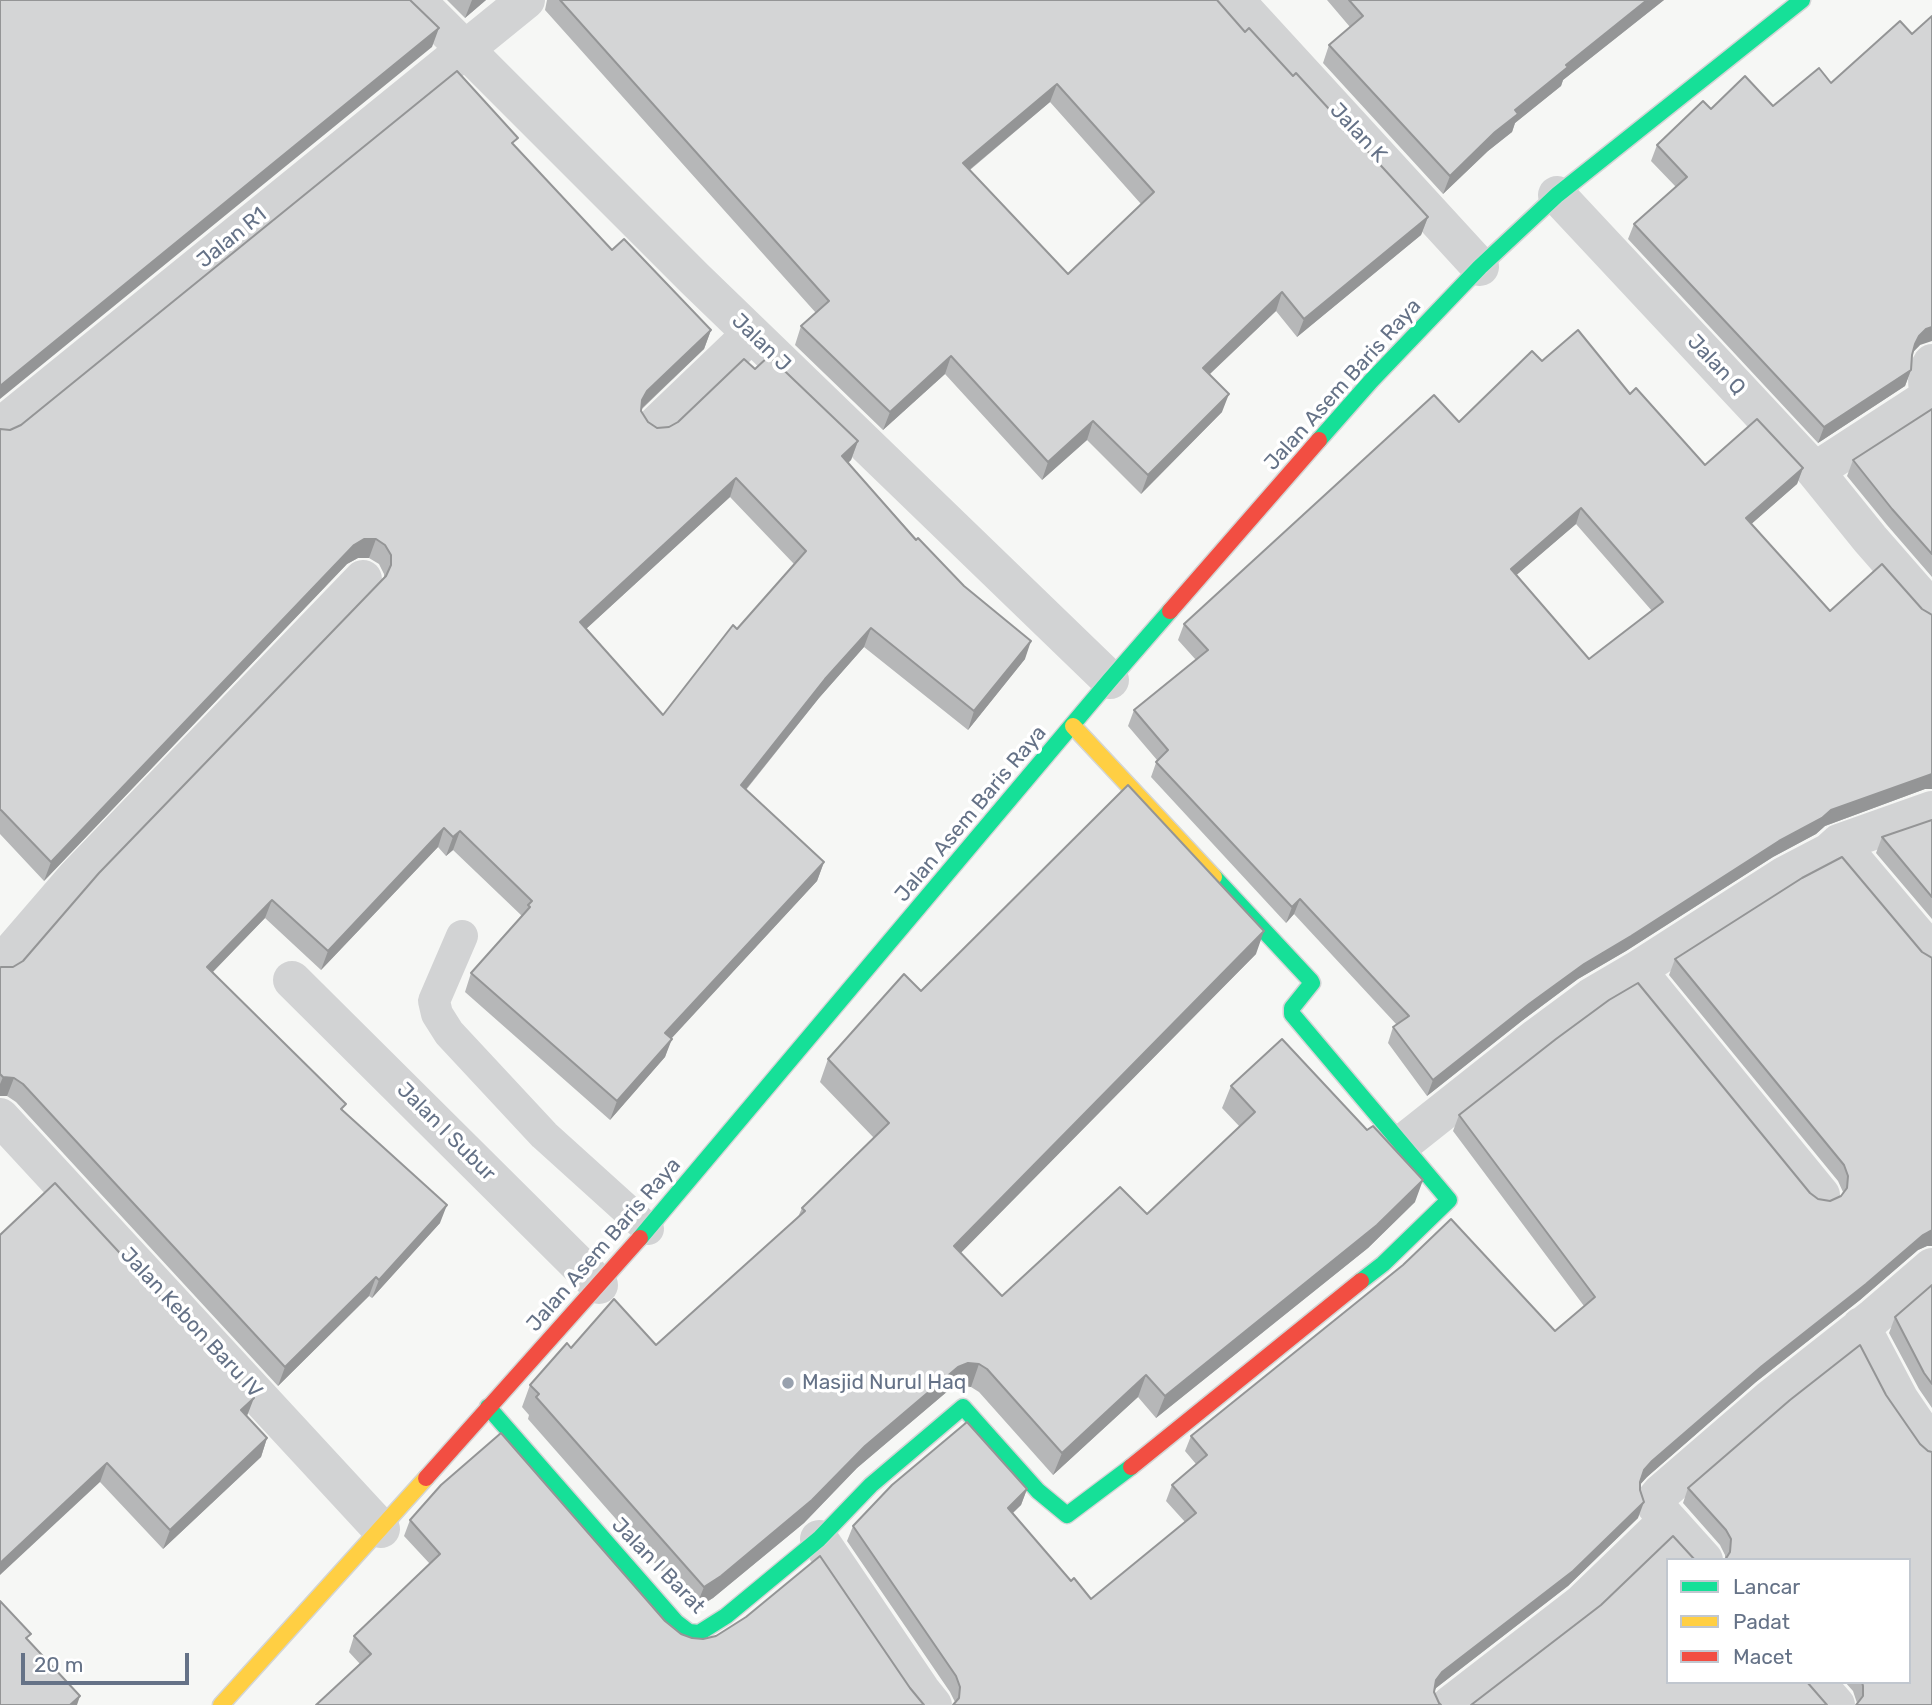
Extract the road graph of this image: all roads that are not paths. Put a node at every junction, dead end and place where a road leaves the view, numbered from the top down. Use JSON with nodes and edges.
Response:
{"nodes":[{"id":1,"x":416,"y":0,"type":"edge"},
{"id":2,"x":526,"y":0,"type":"edge"},
{"id":3,"x":1235,"y":0,"type":"edge"},
{"id":4,"x":1802,"y":0,"type":"edge"},
{"id":5,"x":465,"y":50,"type":"junction"},
{"id":6,"x":1558,"y":195,"type":"junction"},
{"id":7,"x":1480,"y":267,"type":"junction"},
{"id":8,"x":751,"y":334,"type":"junction"},
{"id":9,"x":1932,"y":363,"type":"edge"},
{"id":10,"x":656,"y":425,"type":"edge"},
{"id":11,"x":0,"y":427,"type":"edge"},
{"id":12,"x":1815,"y":471,"type":"junction"},
{"id":13,"x":363,"y":579,"type":"dead end"},
{"id":14,"x":1932,"y":610,"type":"edge"},
{"id":15,"x":1110,"y":680,"type":"junction"},
{"id":16,"x":1073,"y":726,"type":"junction"},
{"id":17,"x":1932,"y":810,"type":"edge"},
{"id":18,"x":1839,"y":843,"type":"junction"},
{"id":19,"x":462,"y":936,"type":"dead end"},
{"id":20,"x":1932,"y":953,"type":"edge"},
{"id":21,"x":0,"y":965,"type":"edge"},
{"id":22,"x":1637,"y":971,"type":"junction"},
{"id":23,"x":292,"y":980,"type":"dead end"},
{"id":24,"x":0,"y":1117,"type":"edge"},
{"id":25,"x":1402,"y":1144,"type":"junction"},
{"id":26,"x":1821,"y":1195,"type":"dead end"},
{"id":27,"x":648,"y":1228,"type":"junction"},
{"id":28,"x":1932,"y":1267,"type":"edge"},
{"id":29,"x":599,"y":1284,"type":"junction"},
{"id":30,"x":1861,"y":1326,"type":"junction"},
{"id":31,"x":488,"y":1408,"type":"junction"},
{"id":32,"x":1932,"y":1447,"type":"edge"},
{"id":33,"x":1668,"y":1520,"type":"junction"},
{"id":34,"x":381,"y":1529,"type":"junction"},
{"id":35,"x":820,"y":1539,"type":"junction"},
{"id":36,"x":1702,"y":1558,"type":"edge"},
{"id":37,"x":1817,"y":1684,"type":"edge"},
{"id":38,"x":221,"y":1705,"type":"edge"},
{"id":39,"x":933,"y":1705,"type":"edge"},
{"id":40,"x":1450,"y":1705,"type":"edge"},
{"id":41,"x":1836,"y":1705,"type":"edge"}],
"edges":[{"from":1,"to":5,"type":"street","name":"Jalan J"},
{"from":2,"to":5,"type":"street","name":"Jalan R1"},
{"from":3,"to":7,"type":"street","name":"Jalan K"},
{"from":4,"to":6,"type":"street","name":"Jalan Asem Baris Raya"},
{"from":5,"to":8,"type":"street","name":"Jalan J"},
{"from":5,"to":11,"type":"street","name":"Jalan R1"},
{"from":6,"to":7,"type":"street","name":"Jalan Asem Baris Raya"},
{"from":6,"to":12,"type":"street","name":"Jalan Q"},
{"from":7,"to":15,"type":"street","name":"Jalan Asem Baris Raya"},
{"from":8,"to":10,"type":"street"},
{"from":8,"to":15,"type":"street","name":"Jalan J"},
{"from":9,"to":12,"type":"street"},
{"from":12,"to":14,"type":"street","name":"Jalan Q"},
{"from":13,"to":21,"type":"street"},
{"from":15,"to":16,"type":"street","name":"Jalan Asem Baris Raya"},
{"from":16,"to":25,"type":"street"},
{"from":16,"to":27,"type":"street","name":"Jalan Asem Baris Raya"},
{"from":17,"to":18,"type":"street"},
{"from":18,"to":20,"type":"street"},
{"from":18,"to":22,"type":"street"},
{"from":19,"to":27,"type":"lane"},
{"from":22,"to":25,"type":"street"},
{"from":22,"to":26,"type":"street"},
{"from":23,"to":29,"type":"street","name":"Jalan I Subur"},
{"from":24,"to":34,"type":"street","name":"Jalan Kebon Baru IV"},
{"from":25,"to":35,"type":"street"},
{"from":27,"to":29,"type":"street","name":"Jalan Asem Baris Raya"},
{"from":28,"to":30,"type":"street"},
{"from":29,"to":31,"type":"street","name":"Jalan Asem Baris Raya"},
{"from":30,"to":32,"type":"street"},
{"from":30,"to":33,"type":"street"},
{"from":31,"to":34,"type":"street","name":"Jalan Asem Baris Raya"},
{"from":31,"to":35,"type":"street","name":"Jalan I Barat"},
{"from":33,"to":36,"type":"street"},
{"from":33,"to":40,"type":"street"},
{"from":34,"to":38,"type":"street","name":"Jalan Asem Baris Raya"},
{"from":35,"to":39,"type":"street"},
{"from":37,"to":41,"type":"street"}]}
